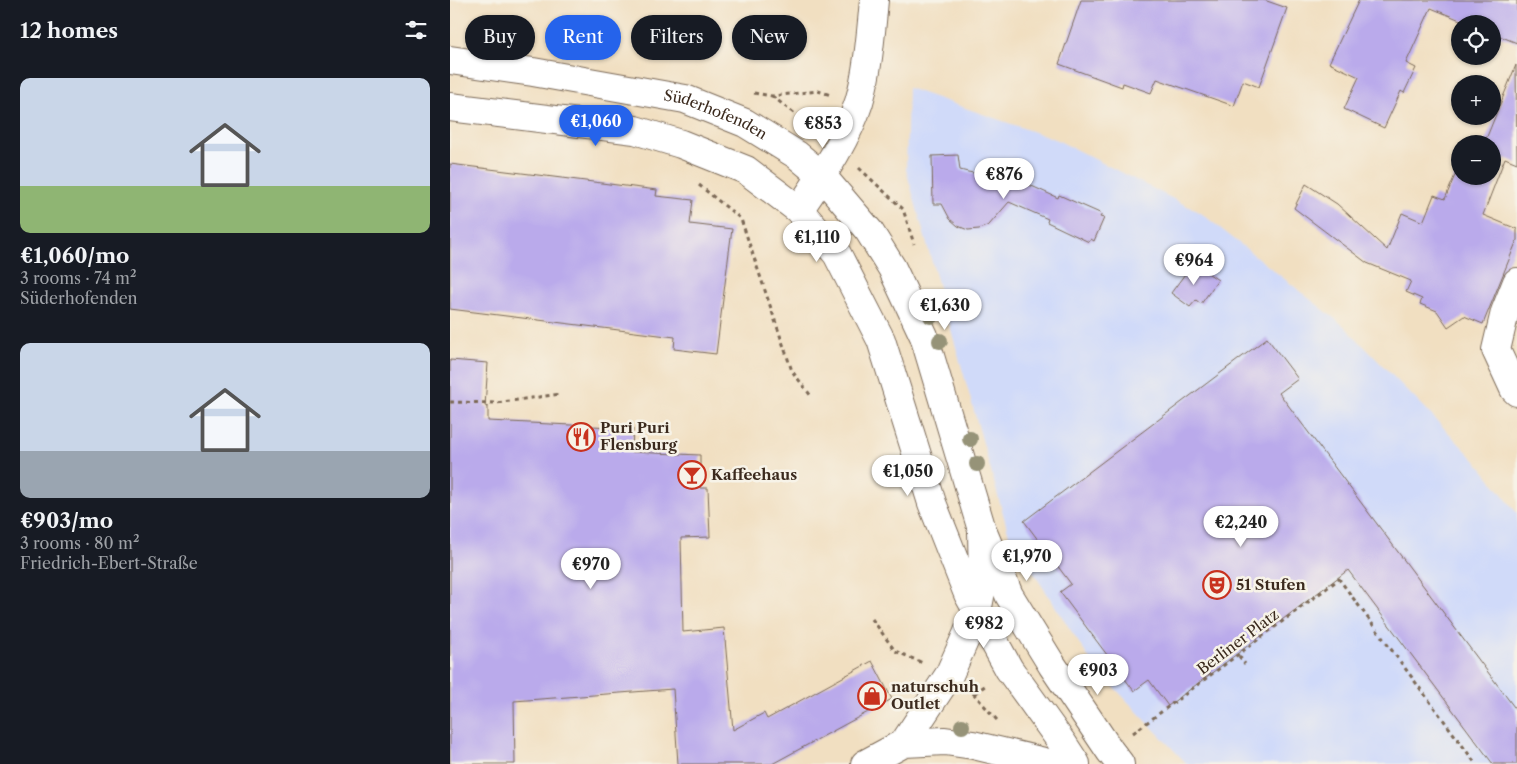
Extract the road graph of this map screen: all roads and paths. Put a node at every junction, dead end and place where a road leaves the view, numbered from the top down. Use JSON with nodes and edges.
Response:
{"nodes":[{"id":1,"x":874,"y":0,"type":"edge"},
{"id":2,"x":450,"y":60,"type":"edge"},
{"id":3,"x":450,"y":107,"type":"edge"},
{"id":4,"x":681,"y":144,"type":"junction"},
{"id":5,"x":822,"y":176,"type":"junction"},
{"id":6,"x":799,"y":210,"type":"junction"},
{"id":7,"x":1517,"y":282,"type":"edge"},
{"id":8,"x":1517,"y":392,"type":"edge"},
{"id":9,"x":560,"y":394,"type":"dead end"},
{"id":10,"x":811,"y":396,"type":"dead end"},
{"id":11,"x":450,"y":402,"type":"edge"},
{"id":12,"x":982,"y":530,"type":"junction"},
{"id":13,"x":978,"y":612,"type":"junction"},
{"id":14,"x":872,"y":619,"type":"dead end"},
{"id":15,"x":1238,"y":656,"type":"junction"},
{"id":16,"x":1245,"y":664,"type":"dead end"},
{"id":17,"x":949,"y":675,"type":"junction"},
{"id":18,"x":974,"y":693,"type":"dead end"},
{"id":19,"x":904,"y":743,"type":"junction"},
{"id":20,"x":1115,"y":757,"type":"edge"},
{"id":21,"x":865,"y":764,"type":"edge"},
{"id":22,"x":1053,"y":764,"type":"edge"},
{"id":23,"x":1076,"y":764,"type":"edge"},
{"id":24,"x":1476,"y":764,"type":"edge"}],
"edges":[{"from":1,"to":5,"type":"main road"},
{"from":2,"to":5,"type":"main road","name":"Süderhofenden"},
{"from":3,"to":4,"type":"main road"},
{"from":4,"to":6,"type":"main road"},
{"from":4,"to":10,"type":"path"},
{"from":5,"to":6,"type":"main road"},
{"from":5,"to":12,"type":"main road","name":"Süderhofenden"},
{"from":6,"to":13,"type":"main road"},
{"from":7,"to":8,"type":"main road"},
{"from":9,"to":11,"type":"path"},
{"from":12,"to":13,"type":"main road"},
{"from":12,"to":20,"type":"main road"},
{"from":13,"to":17,"type":"main road"},
{"from":13,"to":23,"type":"main road"},
{"from":14,"to":17,"type":"path"},
{"from":15,"to":16,"type":"path"},
{"from":15,"to":20,"type":"path","name":"Berliner Platz"},
{"from":15,"to":24,"type":"path","name":"Berliner Platz"},
{"from":17,"to":18,"type":"path"},
{"from":17,"to":19,"type":"main road"},
{"from":19,"to":21,"type":"main road"},
{"from":19,"to":22,"type":"main road"}]}
